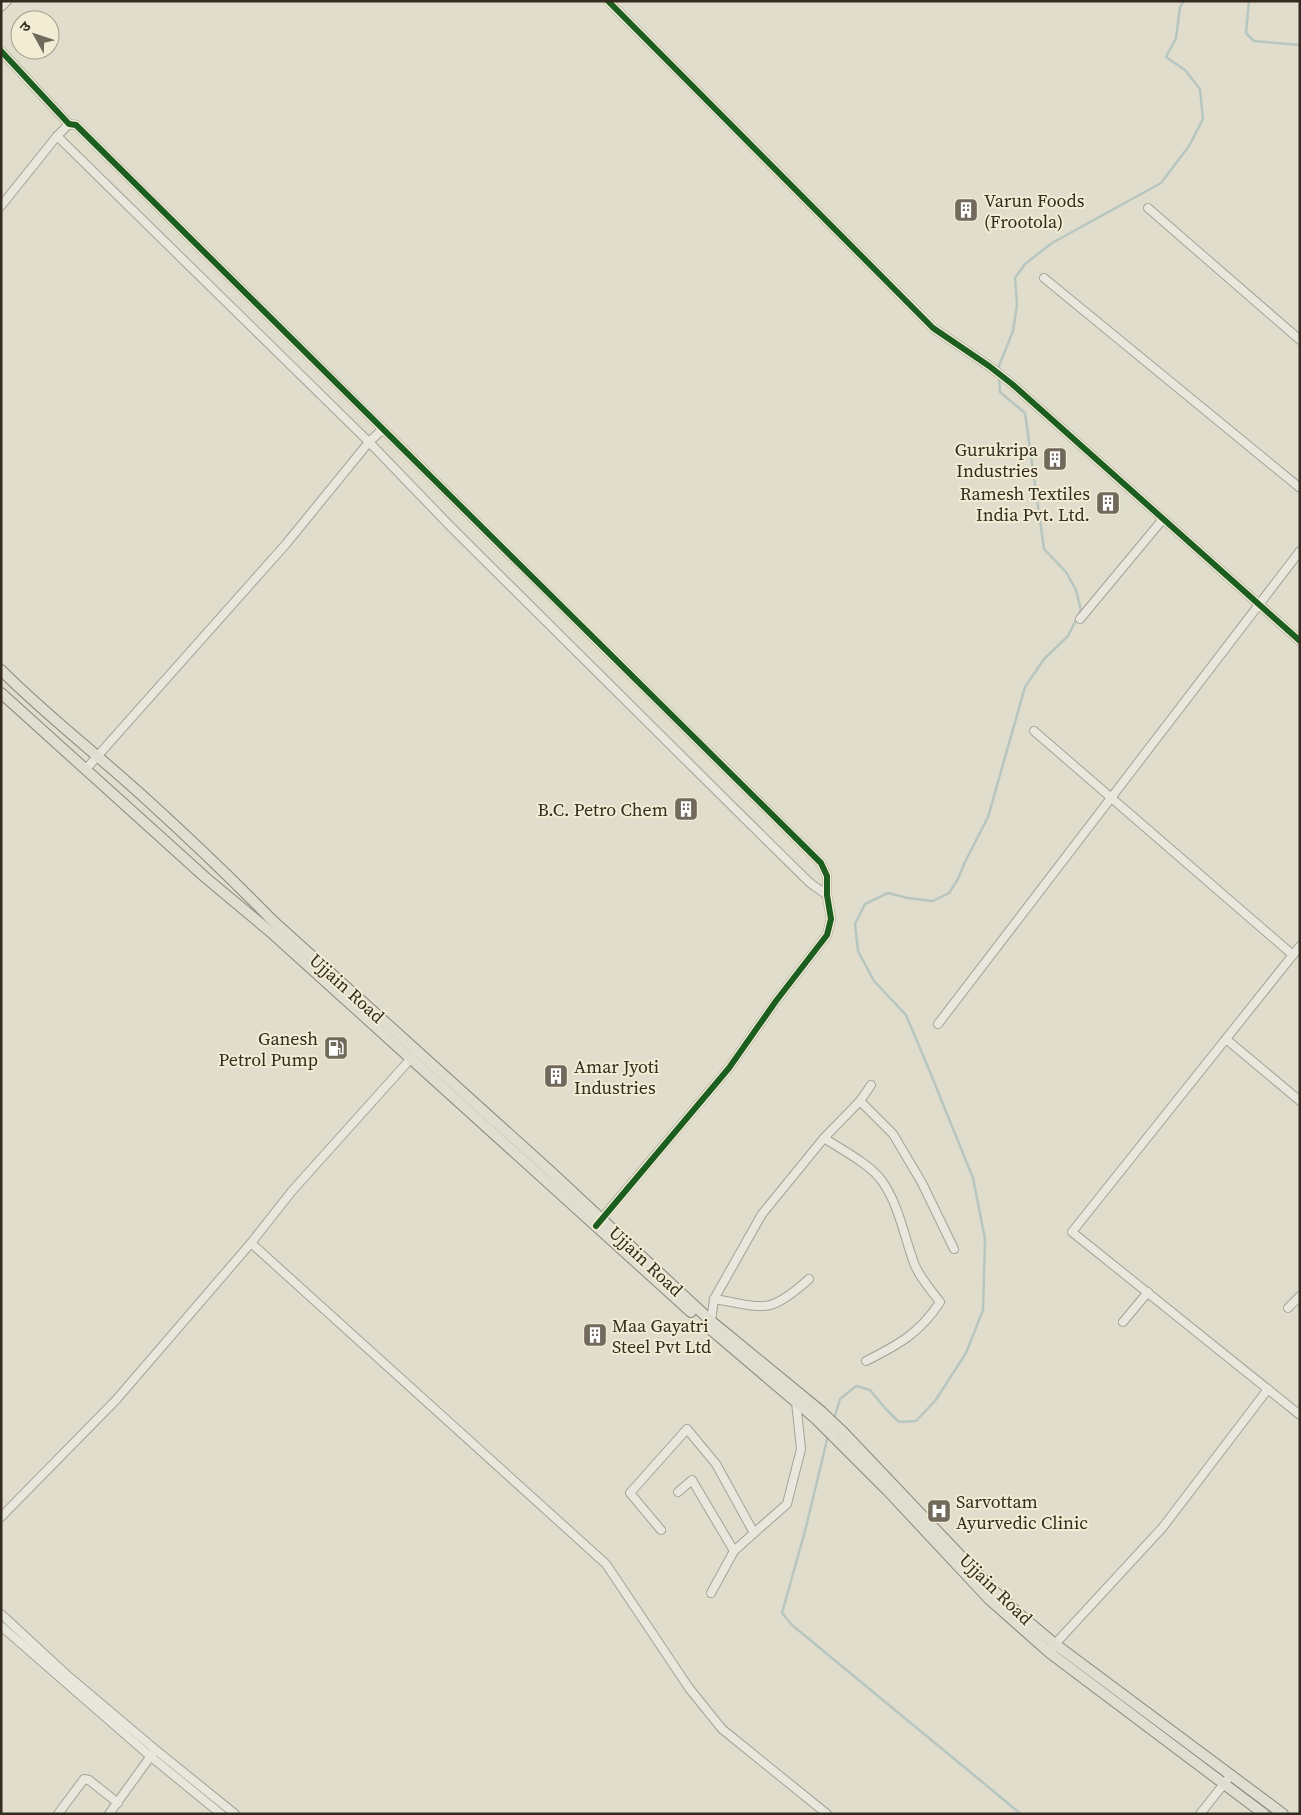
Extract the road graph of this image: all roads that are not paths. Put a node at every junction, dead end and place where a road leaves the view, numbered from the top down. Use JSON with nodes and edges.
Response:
{"nodes":[{"id":1,"x":7,"y":1,"type":"edge"},
{"id":2,"x":608,"y":1,"type":"edge"},
{"id":3,"x":1,"y":7,"type":"edge"},
{"id":4,"x":1,"y":51,"type":"edge"},
{"id":5,"x":69,"y":124,"type":"junction"},
{"id":6,"x":58,"y":136,"type":"junction"},
{"id":7,"x":1,"y":206,"type":"edge"},
{"id":8,"x":1148,"y":208,"type":"dead end"},
{"id":9,"x":1044,"y":278,"type":"dead end"},
{"id":10,"x":1300,"y":340,"type":"edge"},
{"id":11,"x":383,"y":429,"type":"junction"},
{"id":12,"x":369,"y":442,"type":"junction"},
{"id":13,"x":1300,"y":488,"type":"edge"},
{"id":14,"x":1163,"y":519,"type":"junction"},
{"id":15,"x":1300,"y":551,"type":"edge"},
{"id":16,"x":1259,"y":604,"type":"junction"},
{"id":17,"x":1080,"y":619,"type":"dead end"},
{"id":18,"x":1300,"y":641,"type":"edge"},
{"id":19,"x":1,"y":670,"type":"edge"},
{"id":20,"x":1,"y":693,"type":"edge"},
{"id":21,"x":1034,"y":731,"type":"dead end"},
{"id":22,"x":97,"y":757,"type":"junction"},
{"id":23,"x":86,"y":769,"type":"junction"},
{"id":24,"x":1112,"y":798,"type":"junction"},
{"id":25,"x":827,"y":895,"type":"junction"},
{"id":26,"x":1300,"y":946,"type":"edge"},
{"id":27,"x":1293,"y":955,"type":"junction"},
{"id":28,"x":938,"y":1024,"type":"dead end"},
{"id":29,"x":1226,"y":1039,"type":"junction"},
{"id":30,"x":414,"y":1055,"type":"junction"},
{"id":31,"x":871,"y":1085,"type":"dead end"},
{"id":32,"x":1300,"y":1101,"type":"edge"},
{"id":33,"x":860,"y":1102,"type":"junction"},
{"id":34,"x":824,"y":1138,"type":"junction"},
{"id":35,"x":598,"y":1223,"type":"junction"},
{"id":36,"x":251,"y":1243,"type":"junction"},
{"id":37,"x":954,"y":1249,"type":"dead end"},
{"id":38,"x":809,"y":1279,"type":"dead end"},
{"id":39,"x":1148,"y":1292,"type":"junction"},
{"id":40,"x":1300,"y":1296,"type":"edge"},
{"id":41,"x":714,"y":1299,"type":"junction"},
{"id":42,"x":1288,"y":1308,"type":"dead end"},
{"id":43,"x":711,"y":1321,"type":"junction"},
{"id":44,"x":1123,"y":1322,"type":"dead end"},
{"id":45,"x":866,"y":1361,"type":"dead end"},
{"id":46,"x":1268,"y":1389,"type":"junction"},
{"id":47,"x":796,"y":1402,"type":"junction"},
{"id":48,"x":1300,"y":1415,"type":"edge"},
{"id":49,"x":819,"y":1416,"type":"junction"},
{"id":50,"x":678,"y":1492,"type":"dead end"},
{"id":51,"x":1,"y":1517,"type":"edge"},
{"id":52,"x":661,"y":1530,"type":"dead end"},
{"id":53,"x":754,"y":1533,"type":"junction"},
{"id":54,"x":734,"y":1551,"type":"junction"},
{"id":55,"x":711,"y":1593,"type":"dead end"},
{"id":56,"x":1,"y":1614,"type":"edge"},
{"id":57,"x":1,"y":1626,"type":"edge"},
{"id":58,"x":1053,"y":1649,"type":"junction"},
{"id":59,"x":153,"y":1753,"type":"junction"},
{"id":60,"x":1227,"y":1780,"type":"junction"},
{"id":61,"x":118,"y":1803,"type":"junction"},
{"id":62,"x":58,"y":1814,"type":"edge"},
{"id":63,"x":109,"y":1814,"type":"edge"},
{"id":64,"x":222,"y":1814,"type":"edge"},
{"id":65,"x":235,"y":1814,"type":"edge"},
{"id":66,"x":827,"y":1814,"type":"edge"},
{"id":67,"x":1200,"y":1814,"type":"edge"},
{"id":68,"x":1264,"y":1814,"type":"edge"},
{"id":69,"x":1283,"y":1814,"type":"edge"}],
"edges":[{"from":1,"to":3,"type":"street"},
{"from":2,"to":14,"type":"street"},
{"from":4,"to":5,"type":"street"},
{"from":5,"to":6,"type":"street"},
{"from":5,"to":11,"type":"street"},
{"from":6,"to":7,"type":"street"},
{"from":6,"to":12,"type":"street"},
{"from":8,"to":10,"type":"street"},
{"from":9,"to":13,"type":"street"},
{"from":11,"to":12,"type":"street"},
{"from":11,"to":25,"type":"street"},
{"from":12,"to":22,"type":"street"},
{"from":12,"to":25,"type":"street"},
{"from":14,"to":16,"type":"street"},
{"from":14,"to":17,"type":"street"},
{"from":15,"to":16,"type":"street"},
{"from":16,"to":18,"type":"street"},
{"from":16,"to":24,"type":"street"},
{"from":19,"to":22,"type":"main road","name":"Ujjain Road"},
{"from":20,"to":23,"type":"main road","name":"Ujjain Road"},
{"from":21,"to":24,"type":"street"},
{"from":22,"to":23,"type":"street"},
{"from":22,"to":30,"type":"main road","name":"Ujjain Road"},
{"from":23,"to":30,"type":"main road","name":"Ujjain Road"},
{"from":24,"to":27,"type":"street"},
{"from":24,"to":28,"type":"street"},
{"from":25,"to":35,"type":"street"},
{"from":26,"to":27,"type":"street"},
{"from":27,"to":29,"type":"street"},
{"from":29,"to":32,"type":"street"},
{"from":29,"to":39,"type":"street"},
{"from":30,"to":35,"type":"main road","name":"Ujjain Road"},
{"from":30,"to":36,"type":"street"},
{"from":31,"to":33,"type":"street"},
{"from":33,"to":34,"type":"street"},
{"from":33,"to":37,"type":"street"},
{"from":34,"to":41,"type":"street"},
{"from":34,"to":45,"type":"street"},
{"from":35,"to":43,"type":"main road","name":"Ujjain Road"},
{"from":35,"to":47,"type":"main road","name":"Ujjain Road"},
{"from":36,"to":51,"type":"street"},
{"from":36,"to":66,"type":"street"},
{"from":38,"to":41,"type":"street"},
{"from":39,"to":44,"type":"street"},
{"from":39,"to":46,"type":"street"},
{"from":40,"to":42,"type":"street"},
{"from":41,"to":43,"type":"street"},
{"from":43,"to":49,"type":"main road","name":"Ujjain Road"},
{"from":46,"to":48,"type":"street"},
{"from":46,"to":58,"type":"street"},
{"from":47,"to":49,"type":"main road","name":"Ujjain Road"},
{"from":47,"to":53,"type":"street"},
{"from":49,"to":58,"type":"main road","name":"Ujjain Road"},
{"from":50,"to":54,"type":"street"},
{"from":52,"to":53,"type":"street"},
{"from":53,"to":54,"type":"street"},
{"from":54,"to":55,"type":"street"},
{"from":56,"to":59,"type":"street"},
{"from":57,"to":59,"type":"street"},
{"from":58,"to":60,"type":"main road","name":"Ujjain Road"},
{"from":59,"to":61,"type":"street"},
{"from":59,"to":64,"type":"street"},
{"from":59,"to":65,"type":"street"},
{"from":60,"to":67,"type":"street"},
{"from":60,"to":68,"type":"main road","name":"Ujjain Road"},
{"from":60,"to":69,"type":"main road","name":"Ujjain Road"},
{"from":61,"to":62,"type":"street"},
{"from":61,"to":63,"type":"street"}]}
